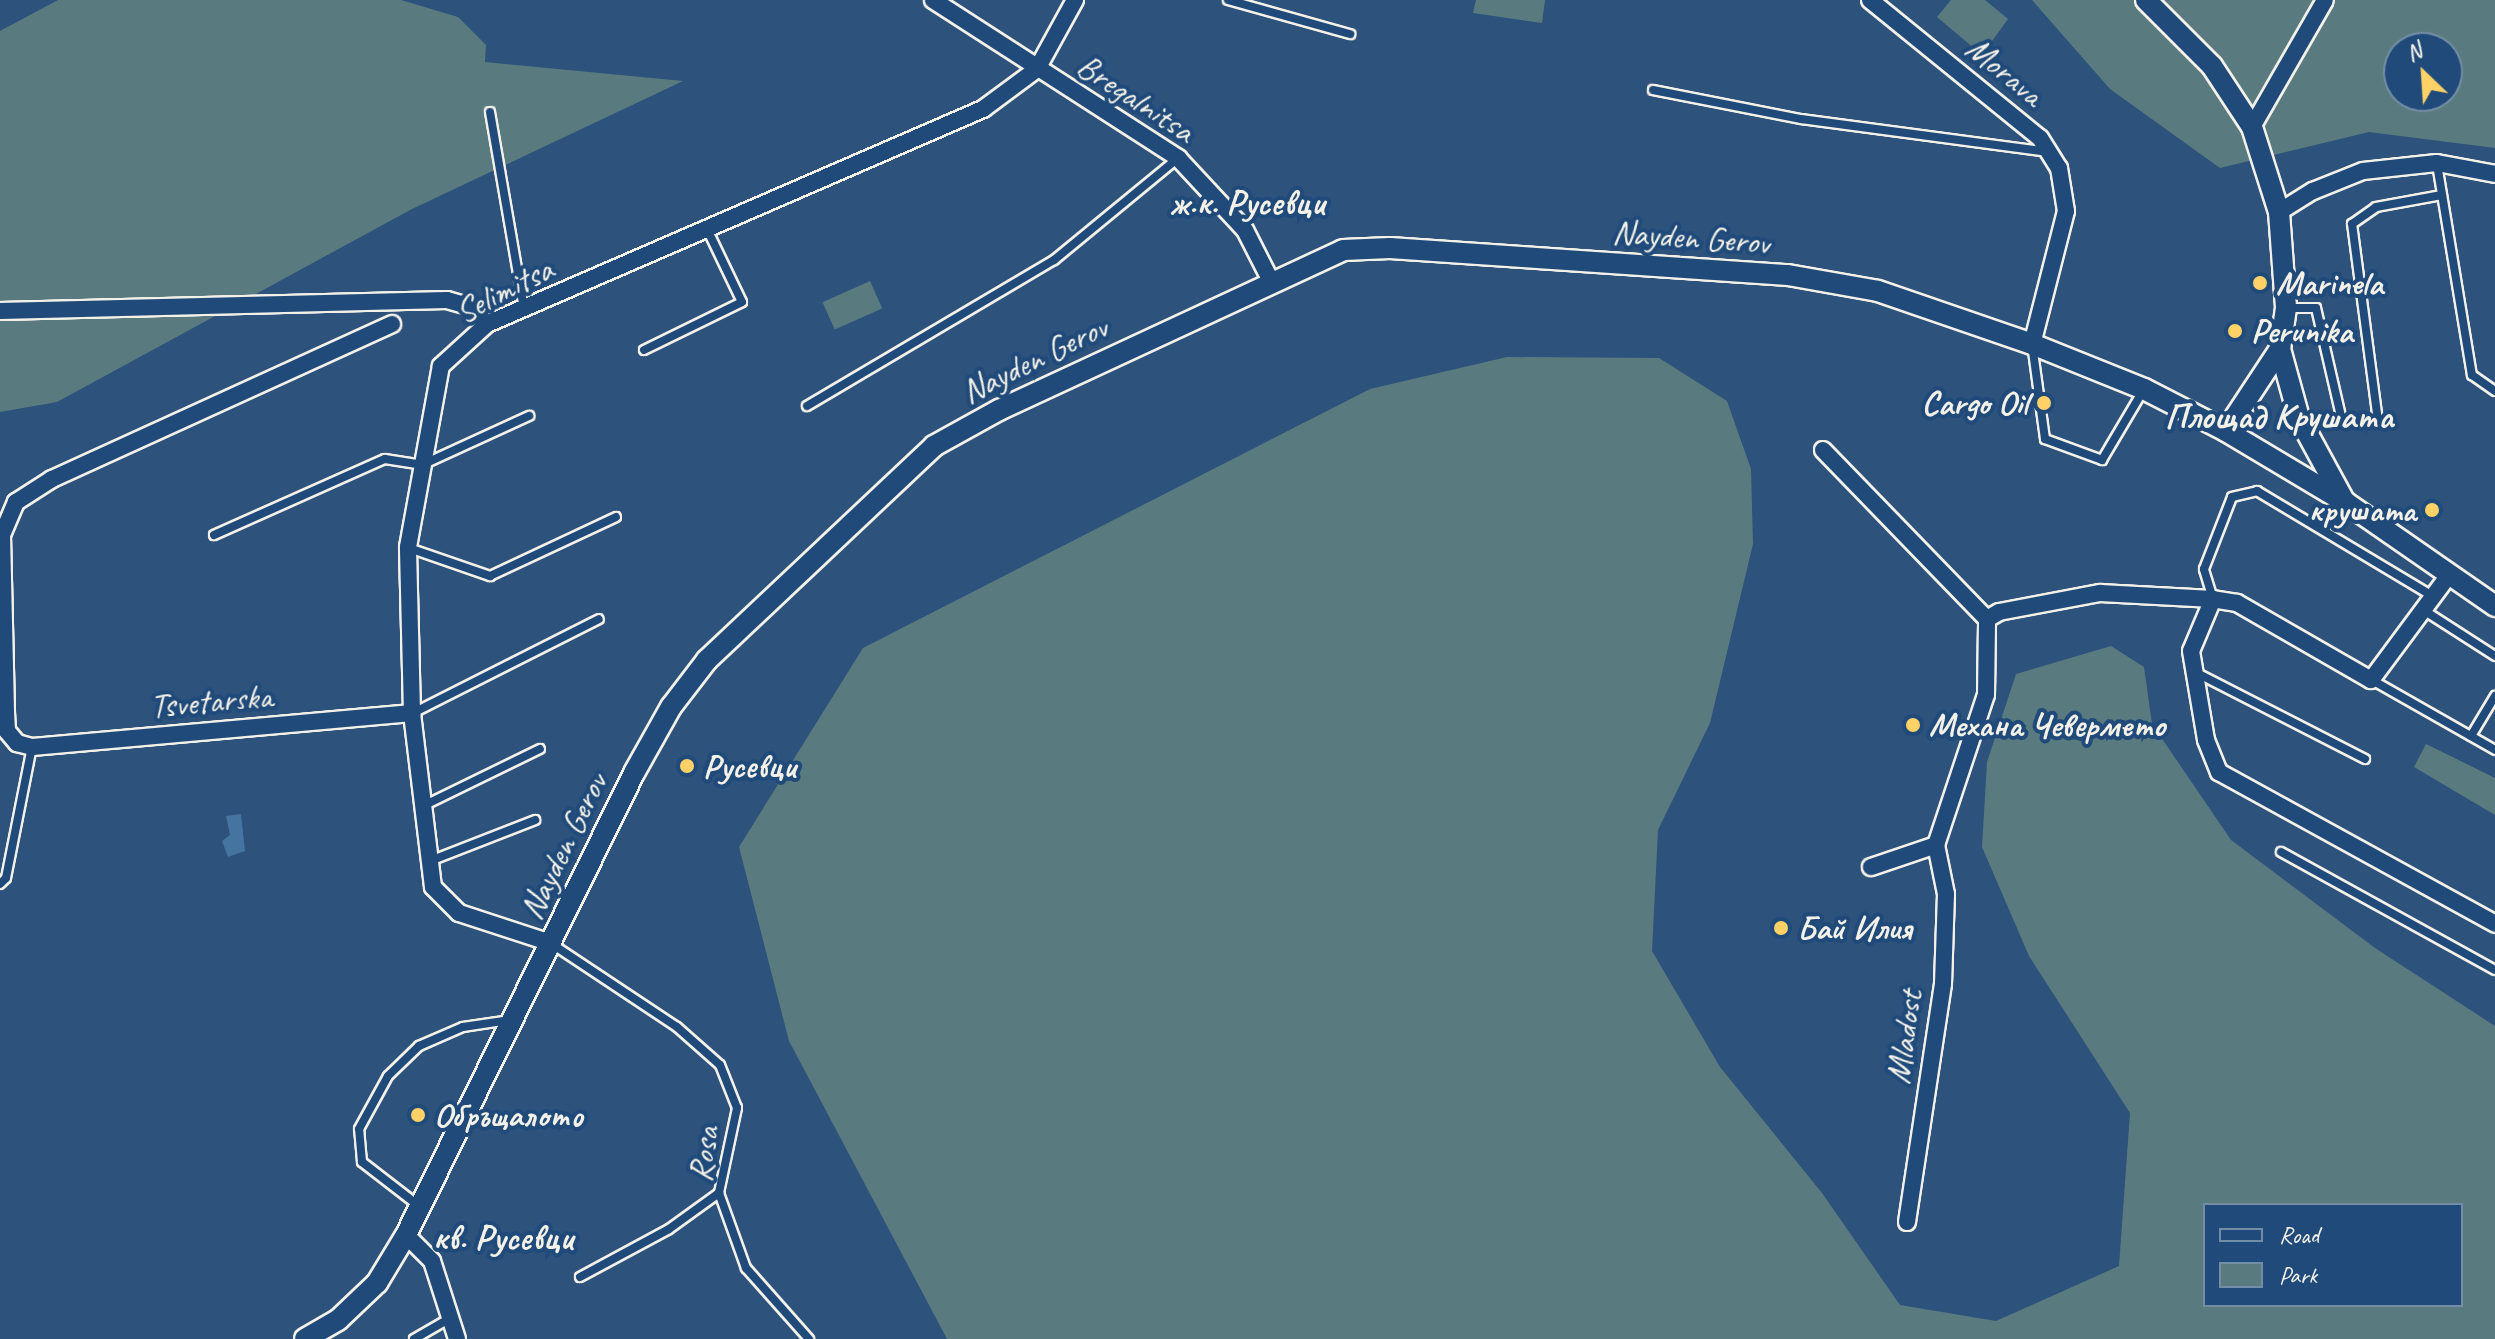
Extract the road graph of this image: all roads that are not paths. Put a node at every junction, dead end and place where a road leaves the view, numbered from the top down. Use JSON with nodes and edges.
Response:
{"nodes":[{"id":1,"x":933,"y":0,"type":"edge"},
{"id":2,"x":1075,"y":0,"type":"edge"},
{"id":3,"x":1228,"y":0,"type":"edge"},
{"id":4,"x":1870,"y":0,"type":"edge"},
{"id":5,"x":2146,"y":0,"type":"edge"},
{"id":6,"x":2325,"y":0,"type":"edge"},
{"id":7,"x":1350,"y":34,"type":"dead end"},
{"id":8,"x":1037,"y":69,"type":"junction"},
{"id":9,"x":1653,"y":90,"type":"dead end"},
{"id":10,"x":490,"y":112,"type":"dead end"},
{"id":11,"x":2252,"y":127,"type":"junction"},
{"id":12,"x":2051,"y":152,"type":"junction"},
{"id":13,"x":1178,"y":158,"type":"junction"},
{"id":14,"x":2437,"y":163,"type":"junction"},
{"id":15,"x":2495,"y":174,"type":"edge"},
{"id":16,"x":2442,"y":195,"type":"junction"},
{"id":17,"x":2279,"y":212,"type":"junction"},
{"id":18,"x":708,"y":231,"type":"junction"},
{"id":19,"x":1271,"y":281,"type":"junction"},
{"id":20,"x":524,"y":308,"type":"junction"},
{"id":21,"x":2286,"y":308,"type":"junction"},
{"id":22,"x":0,"y":311,"type":"edge"},
{"id":23,"x":392,"y":324,"type":"dead end"},
{"id":24,"x":487,"y":324,"type":"junction"},
{"id":25,"x":2032,"y":344,"type":"junction"},
{"id":26,"x":2280,"y":349,"type":"junction"},
{"id":27,"x":644,"y":350,"type":"dead end"},
{"id":28,"x":2144,"y":389,"type":"junction"},
{"id":29,"x":2495,"y":391,"type":"edge"},
{"id":30,"x":807,"y":406,"type":"dead end"},
{"id":31,"x":529,"y":416,"type":"dead end"},
{"id":32,"x":2341,"y":416,"type":"dead end"},
{"id":33,"x":2378,"y":421,"type":"dead end"},
{"id":34,"x":2226,"y":431,"type":"junction"},
{"id":35,"x":1823,"y":450,"type":"dead end"},
{"id":36,"x":422,"y":465,"type":"junction"},
{"id":37,"x":2345,"y":502,"type":"junction"},
{"id":38,"x":616,"y":517,"type":"dead end"},
{"id":39,"x":214,"y":535,"type":"dead end"},
{"id":40,"x":408,"y":547,"type":"junction"},
{"id":41,"x":2449,"y":575,"type":"junction"},
{"id":42,"x":2213,"y":599,"type":"junction"},
{"id":43,"x":2430,"y":604,"type":"junction"},
{"id":44,"x":2495,"y":606,"type":"edge"},
{"id":45,"x":599,"y":619,"type":"dead end"},
{"id":46,"x":1987,"y":619,"type":"junction"},
{"id":47,"x":2495,"y":656,"type":"edge"},
{"id":48,"x":2195,"y":671,"type":"junction"},
{"id":49,"x":2371,"y":680,"type":"junction"},
{"id":50,"x":2495,"y":696,"type":"edge"},
{"id":51,"x":412,"y":713,"type":"junction"},
{"id":52,"x":2471,"y":736,"type":"junction"},
{"id":53,"x":14,"y":738,"type":"edge"},
{"id":54,"x":540,"y":749,"type":"dead end"},
{"id":55,"x":2495,"y":750,"type":"edge"},
{"id":56,"x":2365,"y":759,"type":"dead end"},
{"id":57,"x":423,"y":806,"type":"junction"},
{"id":58,"x":535,"y":820,"type":"dead end"},
{"id":59,"x":1936,"y":845,"type":"junction"},
{"id":60,"x":2281,"y":852,"type":"dead end"},
{"id":61,"x":429,"y":862,"type":"junction"},
{"id":62,"x":1871,"y":867,"type":"dead end"},
{"id":63,"x":0,"y":884,"type":"edge"},
{"id":64,"x":2495,"y":924,"type":"edge"},
{"id":65,"x":551,"y":943,"type":"junction"},
{"id":66,"x":2495,"y":970,"type":"edge"},
{"id":67,"x":515,"y":1019,"type":"junction"},
{"id":68,"x":719,"y":1193,"type":"junction"},
{"id":69,"x":419,"y":1206,"type":"junction"},
{"id":70,"x":1907,"y":1222,"type":"dead end"},
{"id":71,"x":406,"y":1235,"type":"junction"},
{"id":72,"x":580,"y":1277,"type":"dead end"},
{"id":73,"x":448,"y":1319,"type":"junction"},
{"id":74,"x":305,"y":1339,"type":"edge"},
{"id":75,"x":414,"y":1339,"type":"edge"},
{"id":76,"x":457,"y":1339,"type":"edge"},
{"id":77,"x":809,"y":1339,"type":"edge"}],
"edges":[{"from":1,"to":8,"type":"street","name":"Bregalnitsa"},
{"from":2,"to":8,"type":"street","name":"Selimitsa"},
{"from":3,"to":7,"type":"lane"},
{"from":4,"to":12,"type":"street","name":"Morava"},
{"from":5,"to":11,"type":"street"},
{"from":6,"to":11,"type":"street"},
{"from":8,"to":13,"type":"street","name":"Bregalnitsa"},
{"from":8,"to":18,"type":"street","name":"Selimitsa"},
{"from":9,"to":12,"type":"lane"},
{"from":10,"to":20,"type":"lane"},
{"from":11,"to":17,"type":"street"},
{"from":12,"to":25,"type":"street","name":"Morava"},
{"from":13,"to":19,"type":"street","name":"Bregalnitsa"},
{"from":13,"to":30,"type":"lane"},
{"from":14,"to":15,"type":"street"},
{"from":14,"to":16,"type":"lane"},
{"from":14,"to":17,"type":"street"},
{"from":16,"to":29,"type":"lane"},
{"from":16,"to":33,"type":"lane"},
{"from":17,"to":21,"type":"street"},
{"from":18,"to":20,"type":"street","name":"Selimitsa"},
{"from":18,"to":27,"type":"lane"},
{"from":19,"to":25,"type":"street","name":"Nayden Gerov"},
{"from":19,"to":65,"type":"street","name":"Nayden Gerov"},
{"from":20,"to":24,"type":"street","name":"Selimitsa"},
{"from":21,"to":26,"type":"street"},
{"from":21,"to":32,"type":"lane"},
{"from":22,"to":24,"type":"street"},
{"from":23,"to":53,"type":"street"},
{"from":24,"to":36,"type":"street","name":"Selimitsa"},
{"from":25,"to":28,"type":"street","name":"Nayden Gerov"},
{"from":25,"to":28,"type":"lane"},
{"from":26,"to":34,"type":"street"},
{"from":26,"to":37,"type":"street"},
{"from":28,"to":34,"type":"street","name":"Nayden Gerov"},
{"from":31,"to":36,"type":"lane"},
{"from":34,"to":37,"type":"street","name":"Nayden Gerov"},
{"from":35,"to":46,"type":"street"},
{"from":36,"to":39,"type":"lane"},
{"from":36,"to":40,"type":"street","name":"Selimitsa"},
{"from":37,"to":41,"type":"street","name":"Nayden Gerov"},
{"from":38,"to":40,"type":"lane"},
{"from":40,"to":51,"type":"street","name":"Selimitsa"},
{"from":41,"to":43,"type":"street"},
{"from":41,"to":44,"type":"street","name":"Nayden Gerov"},
{"from":42,"to":43,"type":"lane"},
{"from":42,"to":46,"type":"street"},
{"from":42,"to":48,"type":"street"},
{"from":42,"to":49,"type":"street"},
{"from":43,"to":47,"type":"lane"},
{"from":43,"to":49,"type":"street"},
{"from":45,"to":51,"type":"lane"},
{"from":46,"to":59,"type":"street","name":"Mladost"},
{"from":48,"to":56,"type":"lane"},
{"from":48,"to":64,"type":"street"},
{"from":49,"to":52,"type":"lane"},
{"from":50,"to":52,"type":"lane"},
{"from":51,"to":53,"type":"street","name":"Tsvetarska"},
{"from":51,"to":57,"type":"street","name":"Selimitsa"},
{"from":52,"to":55,"type":"lane"},
{"from":53,"to":63,"type":"lane"},
{"from":54,"to":57,"type":"lane"},
{"from":57,"to":61,"type":"street","name":"Selimitsa"},
{"from":58,"to":61,"type":"lane"},
{"from":59,"to":62,"type":"street"},
{"from":59,"to":70,"type":"street","name":"Mladost"},
{"from":60,"to":66,"type":"lane"},
{"from":61,"to":65,"type":"street","name":"Selimitsa"},
{"from":65,"to":67,"type":"street","name":"Nayden Gerov"},
{"from":65,"to":68,"type":"lane","name":"Rosa"},
{"from":67,"to":69,"type":"street","name":"Nayden Gerov"},
{"from":67,"to":69,"type":"lane"},
{"from":68,"to":72,"type":"lane"},
{"from":68,"to":77,"type":"lane","name":"Rosa"},
{"from":69,"to":71,"type":"street","name":"Nayden Gerov"},
{"from":71,"to":73,"type":"street"},
{"from":71,"to":74,"type":"street","name":"Nayden Gerov"},
{"from":73,"to":75,"type":"lane"},
{"from":73,"to":76,"type":"street"}]}
